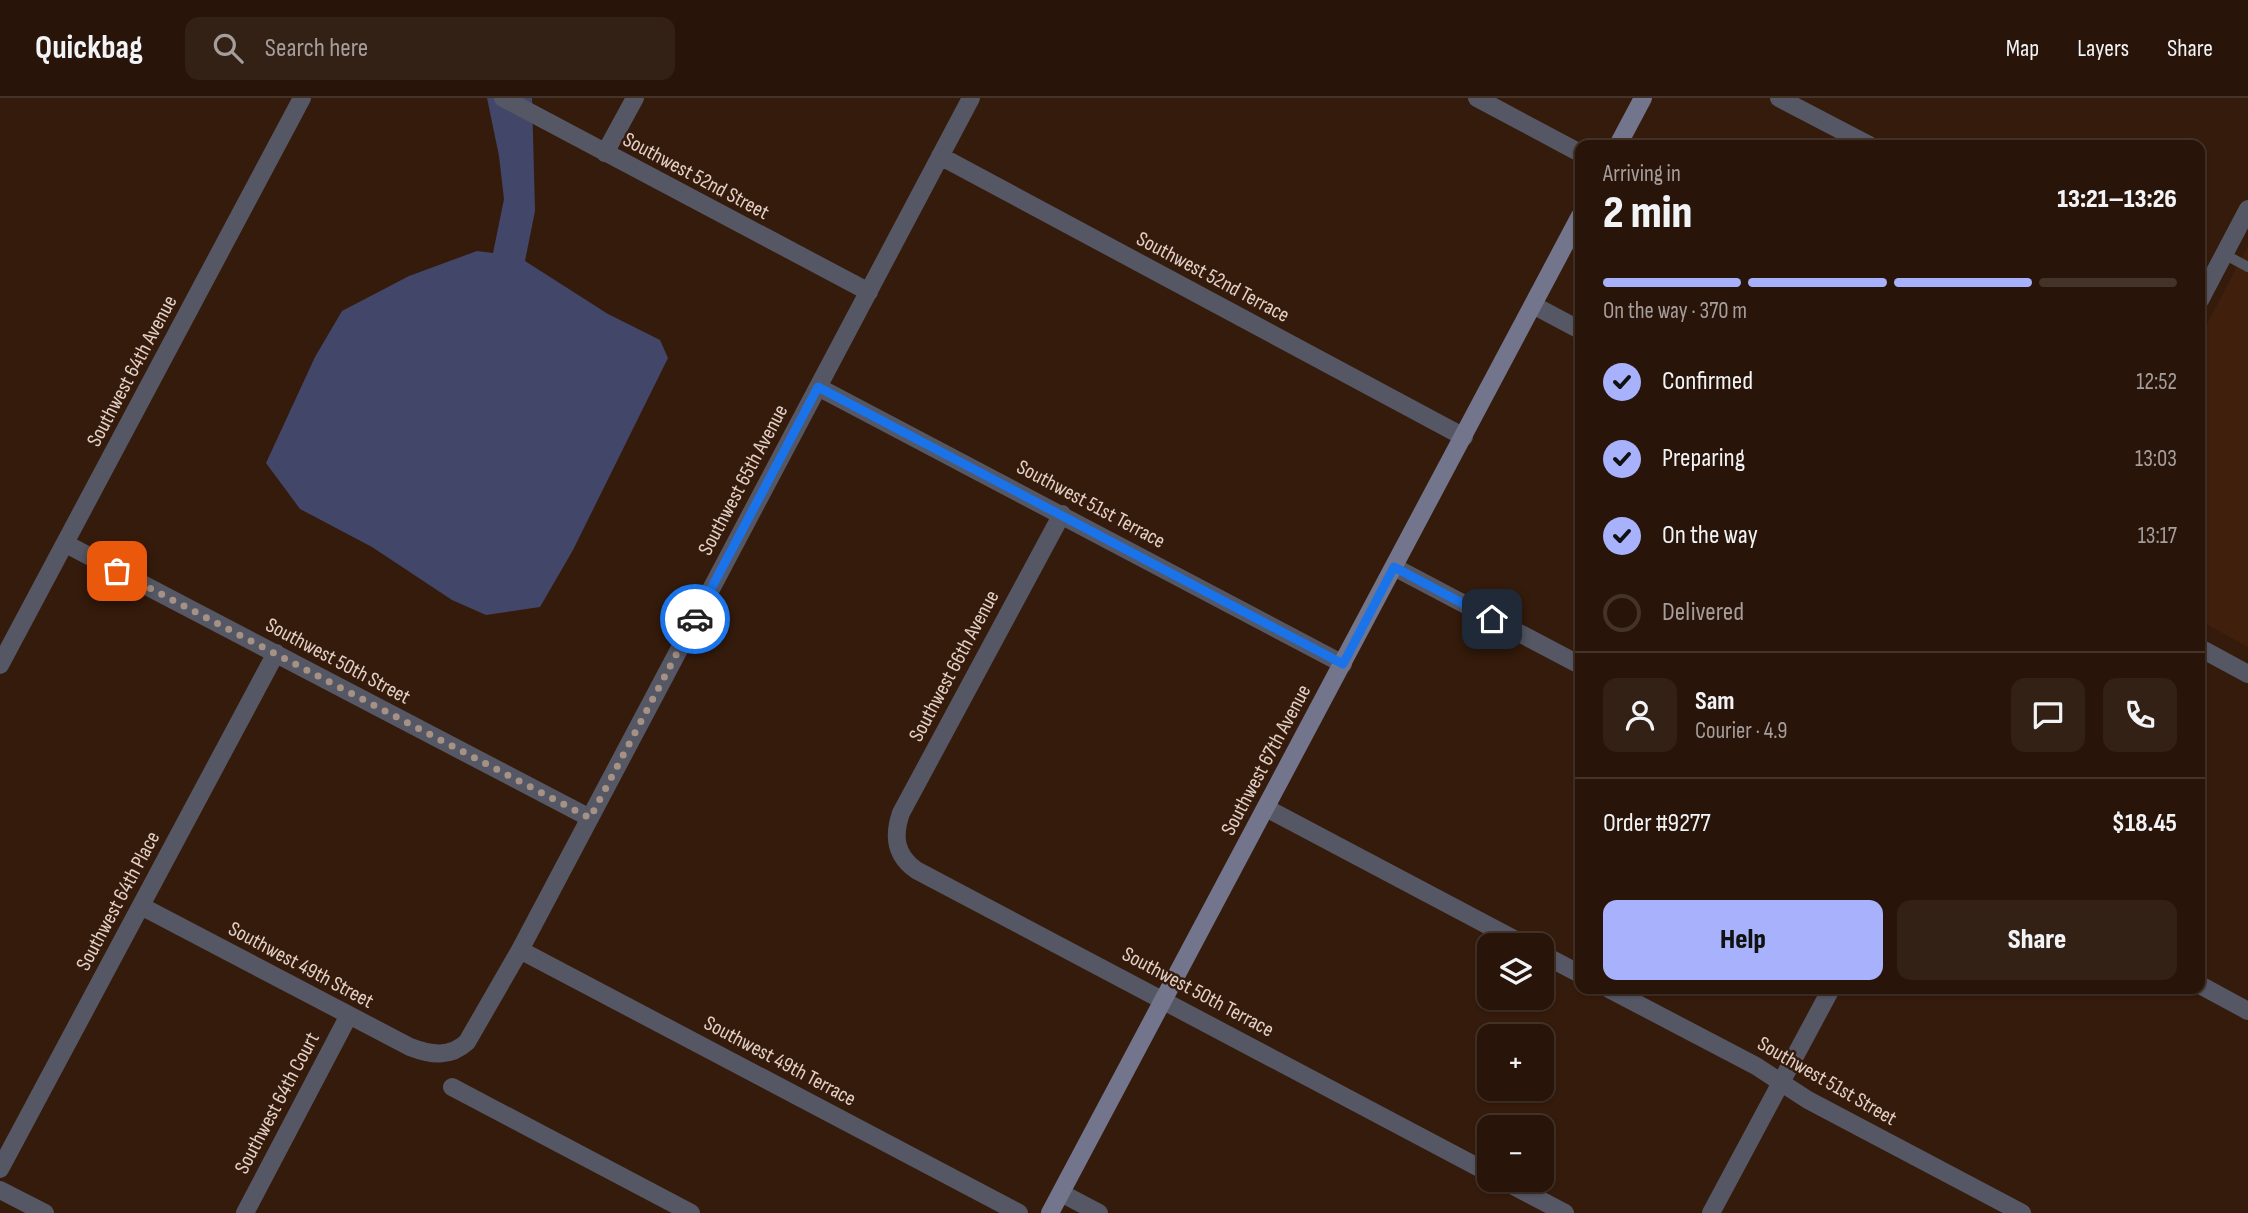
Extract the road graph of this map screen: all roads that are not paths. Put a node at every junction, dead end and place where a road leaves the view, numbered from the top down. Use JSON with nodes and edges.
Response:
{"nodes":[{"id":1,"x":302,"y":98,"type":"edge"},
{"id":2,"x":503,"y":98,"type":"edge"},
{"id":3,"x":635,"y":98,"type":"edge"},
{"id":4,"x":971,"y":98,"type":"edge"},
{"id":5,"x":1477,"y":98,"type":"edge"},
{"id":6,"x":1643,"y":98,"type":"edge"},
{"id":7,"x":1779,"y":98,"type":"edge"},
{"id":8,"x":1621,"y":140,"type":"edge"},
{"id":9,"x":1859,"y":140,"type":"edge"},
{"id":10,"x":1575,"y":150,"type":"edge"},
{"id":11,"x":605,"y":153,"type":"junction"},
{"id":12,"x":940,"y":156,"type":"junction"},
{"id":13,"x":2248,"y":209,"type":"edge"},
{"id":14,"x":1575,"y":225,"type":"edge"},
{"id":15,"x":2224,"y":254,"type":"junction"},
{"id":16,"x":2248,"y":268,"type":"edge"},
{"id":17,"x":2205,"y":290,"type":"edge"},
{"id":18,"x":869,"y":292,"type":"junction"},
{"id":19,"x":1533,"y":305,"type":"junction"},
{"id":20,"x":1575,"y":327,"type":"edge"},
{"id":21,"x":818,"y":387,"type":"junction"},
{"id":22,"x":1464,"y":437,"type":"junction"},
{"id":23,"x":1062,"y":514,"type":"junction"},
{"id":24,"x":66,"y":544,"type":"junction"},
{"id":25,"x":1394,"y":567,"type":"junction"},
{"id":26,"x":2205,"y":651,"type":"edge"},
{"id":27,"x":276,"y":653,"type":"junction"},
{"id":28,"x":1575,"y":662,"type":"edge"},
{"id":29,"x":1343,"y":664,"type":"junction"},
{"id":30,"x":0,"y":665,"type":"edge"},
{"id":31,"x":2248,"y":674,"type":"edge"},
{"id":32,"x":1266,"y":808,"type":"junction"},
{"id":33,"x":590,"y":818,"type":"junction"},
{"id":34,"x":896,"y":842,"type":"joint"},
{"id":35,"x":141,"y":906,"type":"junction"},
{"id":36,"x":1502,"y":933,"type":"edge"},
{"id":37,"x":520,"y":950,"type":"junction"},
{"id":38,"x":1554,"y":960,"type":"edge"},
{"id":39,"x":1575,"y":971,"type":"edge"},
{"id":40,"x":2205,"y":988,"type":"edge"},
{"id":41,"x":1619,"y":994,"type":"edge"},
{"id":42,"x":1828,"y":994,"type":"edge"},
{"id":43,"x":1164,"y":1000,"type":"junction"},
{"id":44,"x":2248,"y":1012,"type":"edge"},
{"id":45,"x":349,"y":1015,"type":"junction"},
{"id":46,"x":443,"y":1054,"type":"joint"},
{"id":47,"x":1780,"y":1083,"type":"junction"},
{"id":48,"x":452,"y":1087,"type":"dead end"},
{"id":49,"x":1477,"y":1166,"type":"edge"},
{"id":50,"x":0,"y":1170,"type":"edge"},
{"id":51,"x":0,"y":1190,"type":"edge"},
{"id":52,"x":1525,"y":1192,"type":"edge"},
{"id":53,"x":1061,"y":1193,"type":"junction"},
{"id":54,"x":45,"y":1213,"type":"edge"},
{"id":55,"x":245,"y":1213,"type":"edge"},
{"id":56,"x":691,"y":1213,"type":"edge"},
{"id":57,"x":1019,"y":1213,"type":"edge"},
{"id":58,"x":1050,"y":1213,"type":"edge"},
{"id":59,"x":1099,"y":1213,"type":"edge"},
{"id":60,"x":1565,"y":1213,"type":"edge"},
{"id":61,"x":1711,"y":1213,"type":"edge"},
{"id":62,"x":2022,"y":1213,"type":"edge"}],
"edges":[{"from":1,"to":24,"type":"street","name":"Southwest 64th Avenue"},
{"from":2,"to":11,"type":"street","name":"Southwest 52nd Street"},
{"from":3,"to":11,"type":"street"},
{"from":4,"to":12,"type":"street","name":"Southwest 65th Avenue"},
{"from":5,"to":10,"type":"street"},
{"from":6,"to":8,"type":"main road"},
{"from":7,"to":9,"type":"street"},
{"from":11,"to":18,"type":"street","name":"Southwest 52nd Street"},
{"from":12,"to":18,"type":"street","name":"Southwest 65th Avenue"},
{"from":12,"to":22,"type":"street","name":"Southwest 52nd Terrace"},
{"from":13,"to":15,"type":"street"},
{"from":14,"to":19,"type":"main road","name":"Southwest 67th Avenue"},
{"from":15,"to":16,"type":"lane"},
{"from":15,"to":17,"type":"street"},
{"from":18,"to":21,"type":"street","name":"Southwest 65th Avenue"},
{"from":19,"to":20,"type":"street"},
{"from":19,"to":22,"type":"main road","name":"Southwest 67th Avenue"},
{"from":21,"to":23,"type":"street","name":"Southwest 51st Terrace"},
{"from":21,"to":33,"type":"street","name":"Southwest 65th Avenue"},
{"from":22,"to":25,"type":"main road","name":"Southwest 67th Avenue"},
{"from":23,"to":29,"type":"street","name":"Southwest 51st Terrace"},
{"from":23,"to":34,"type":"street","name":"Southwest 66th Avenue"},
{"from":24,"to":27,"type":"street","name":"Southwest 50th Street"},
{"from":24,"to":30,"type":"street","name":"Southwest 64th Avenue"},
{"from":25,"to":28,"type":"street"},
{"from":25,"to":29,"type":"main road","name":"Southwest 67th Avenue"},
{"from":26,"to":31,"type":"street"},
{"from":27,"to":33,"type":"street","name":"Southwest 50th Street"},
{"from":27,"to":35,"type":"street","name":"Southwest 64th Place"},
{"from":29,"to":32,"type":"main road","name":"Southwest 67th Avenue"},
{"from":32,"to":36,"type":"street"},
{"from":32,"to":43,"type":"main road","name":"Southwest 67th Avenue"},
{"from":33,"to":37,"type":"street","name":"Southwest 65th Avenue"},
{"from":34,"to":43,"type":"street","name":"Southwest 50th Terrace"},
{"from":35,"to":45,"type":"street","name":"Southwest 49th Street"},
{"from":35,"to":50,"type":"street","name":"Southwest 64th Place"},
{"from":37,"to":46,"type":"street","name":"Southwest 65th Avenue"},
{"from":37,"to":57,"type":"street","name":"Southwest 49th Terrace"},
{"from":38,"to":39,"type":"street"},
{"from":40,"to":44,"type":"street"},
{"from":41,"to":47,"type":"street","name":"Southwest 51st Street"},
{"from":42,"to":47,"type":"street"},
{"from":43,"to":49,"type":"street","name":"Southwest 50th Terrace"},
{"from":43,"to":53,"type":"main road","name":"Southwest 67th Avenue"},
{"from":45,"to":46,"type":"street","name":"Southwest 49th Street"},
{"from":45,"to":55,"type":"street","name":"Southwest 64th Court"},
{"from":47,"to":61,"type":"street"},
{"from":47,"to":62,"type":"street","name":"Southwest 51st Street"},
{"from":48,"to":56,"type":"street"},
{"from":51,"to":54,"type":"street"},
{"from":52,"to":60,"type":"street"},
{"from":53,"to":58,"type":"main road","name":"Southwest 67th Avenue"},
{"from":53,"to":59,"type":"street"}]}
